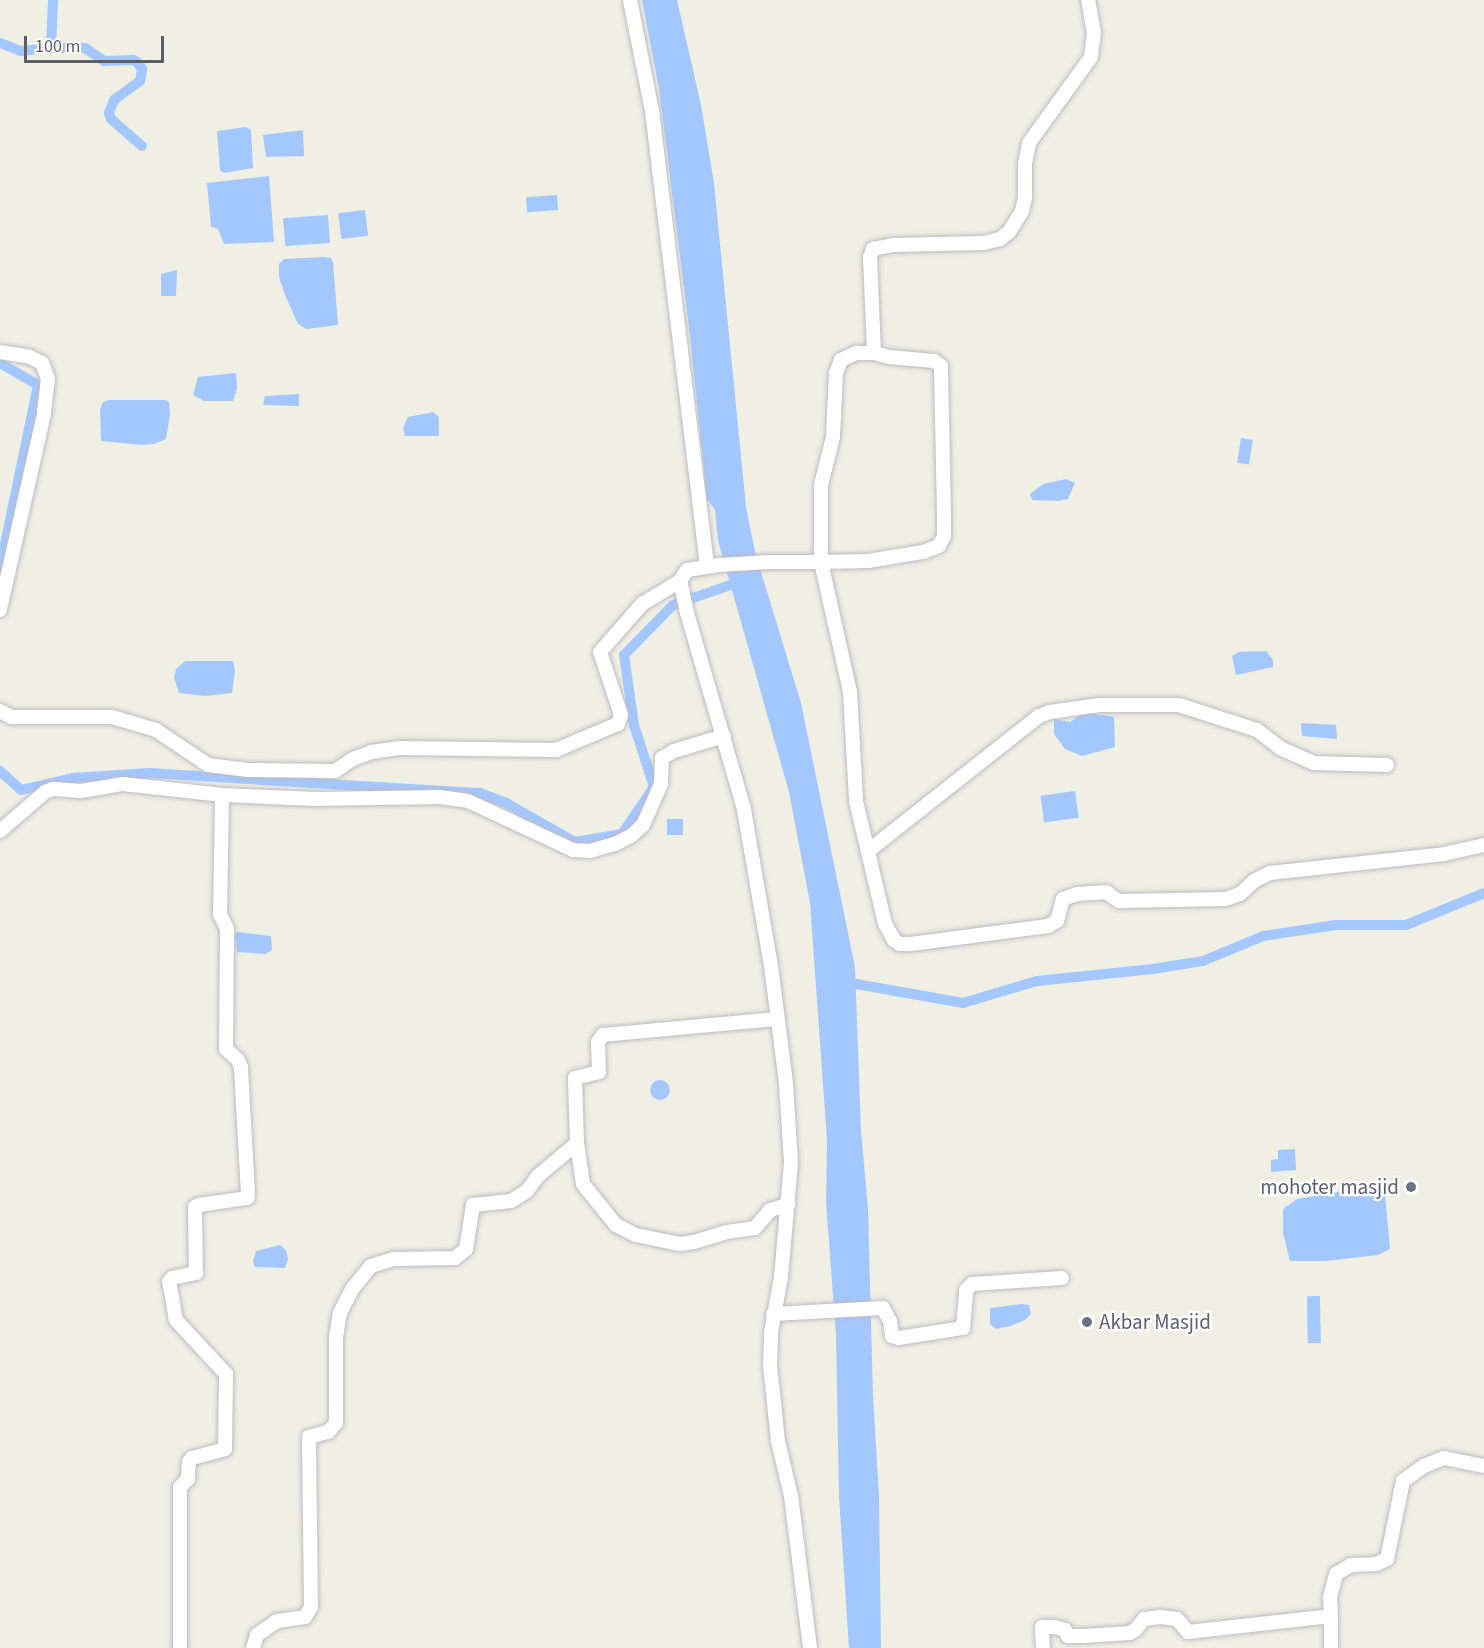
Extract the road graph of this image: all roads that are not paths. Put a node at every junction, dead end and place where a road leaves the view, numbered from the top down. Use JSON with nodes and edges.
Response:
{"nodes":[{"id":1,"x":630,"y":0,"type":"edge"},
{"id":2,"x":1088,"y":0,"type":"edge"},
{"id":3,"x":0,"y":352,"type":"edge"},
{"id":4,"x":874,"y":353,"type":"junction"},
{"id":5,"x":821,"y":562,"type":"junction"},
{"id":6,"x":713,"y":566,"type":"junction"},
{"id":7,"x":681,"y":585,"type":"junction"},
{"id":8,"x":0,"y":610,"type":"edge"},
{"id":9,"x":0,"y":711,"type":"edge"},
{"id":10,"x":724,"y":736,"type":"junction"},
{"id":11,"x":1387,"y":765,"type":"dead end"},
{"id":12,"x":222,"y":795,"type":"junction"},
{"id":13,"x":0,"y":831,"type":"edge"},
{"id":14,"x":1484,"y":845,"type":"edge"},
{"id":15,"x":868,"y":851,"type":"junction"},
{"id":16,"x":777,"y":1018,"type":"junction"},
{"id":17,"x":577,"y":1143,"type":"junction"},
{"id":18,"x":788,"y":1205,"type":"junction"},
{"id":19,"x":1062,"y":1278,"type":"dead end"},
{"id":20,"x":773,"y":1314,"type":"junction"},
{"id":21,"x":1484,"y":1466,"type":"edge"},
{"id":22,"x":1331,"y":1616,"type":"junction"},
{"id":23,"x":180,"y":1648,"type":"edge"},
{"id":24,"x":253,"y":1648,"type":"edge"},
{"id":25,"x":810,"y":1648,"type":"edge"},
{"id":26,"x":1043,"y":1648,"type":"edge"},
{"id":27,"x":1331,"y":1648,"type":"edge"}],
"edges":[{"from":1,"to":6,"type":"street"},
{"from":2,"to":4,"type":"street"},
{"from":3,"to":8,"type":"street"},
{"from":4,"to":5,"type":"street"},
{"from":4,"to":5,"type":"street"},
{"from":5,"to":6,"type":"street"},
{"from":5,"to":15,"type":"street"},
{"from":6,"to":7,"type":"street"},
{"from":7,"to":9,"type":"street"},
{"from":7,"to":10,"type":"street"},
{"from":10,"to":12,"type":"street"},
{"from":10,"to":16,"type":"street"},
{"from":11,"to":15,"type":"street"},
{"from":12,"to":13,"type":"street"},
{"from":12,"to":23,"type":"street"},
{"from":14,"to":15,"type":"street"},
{"from":16,"to":17,"type":"street"},
{"from":16,"to":18,"type":"street"},
{"from":17,"to":18,"type":"street"},
{"from":17,"to":24,"type":"street"},
{"from":18,"to":20,"type":"street"},
{"from":19,"to":20,"type":"street"},
{"from":20,"to":25,"type":"street"},
{"from":21,"to":22,"type":"street"},
{"from":22,"to":26,"type":"street"},
{"from":22,"to":27,"type":"street"}]}
